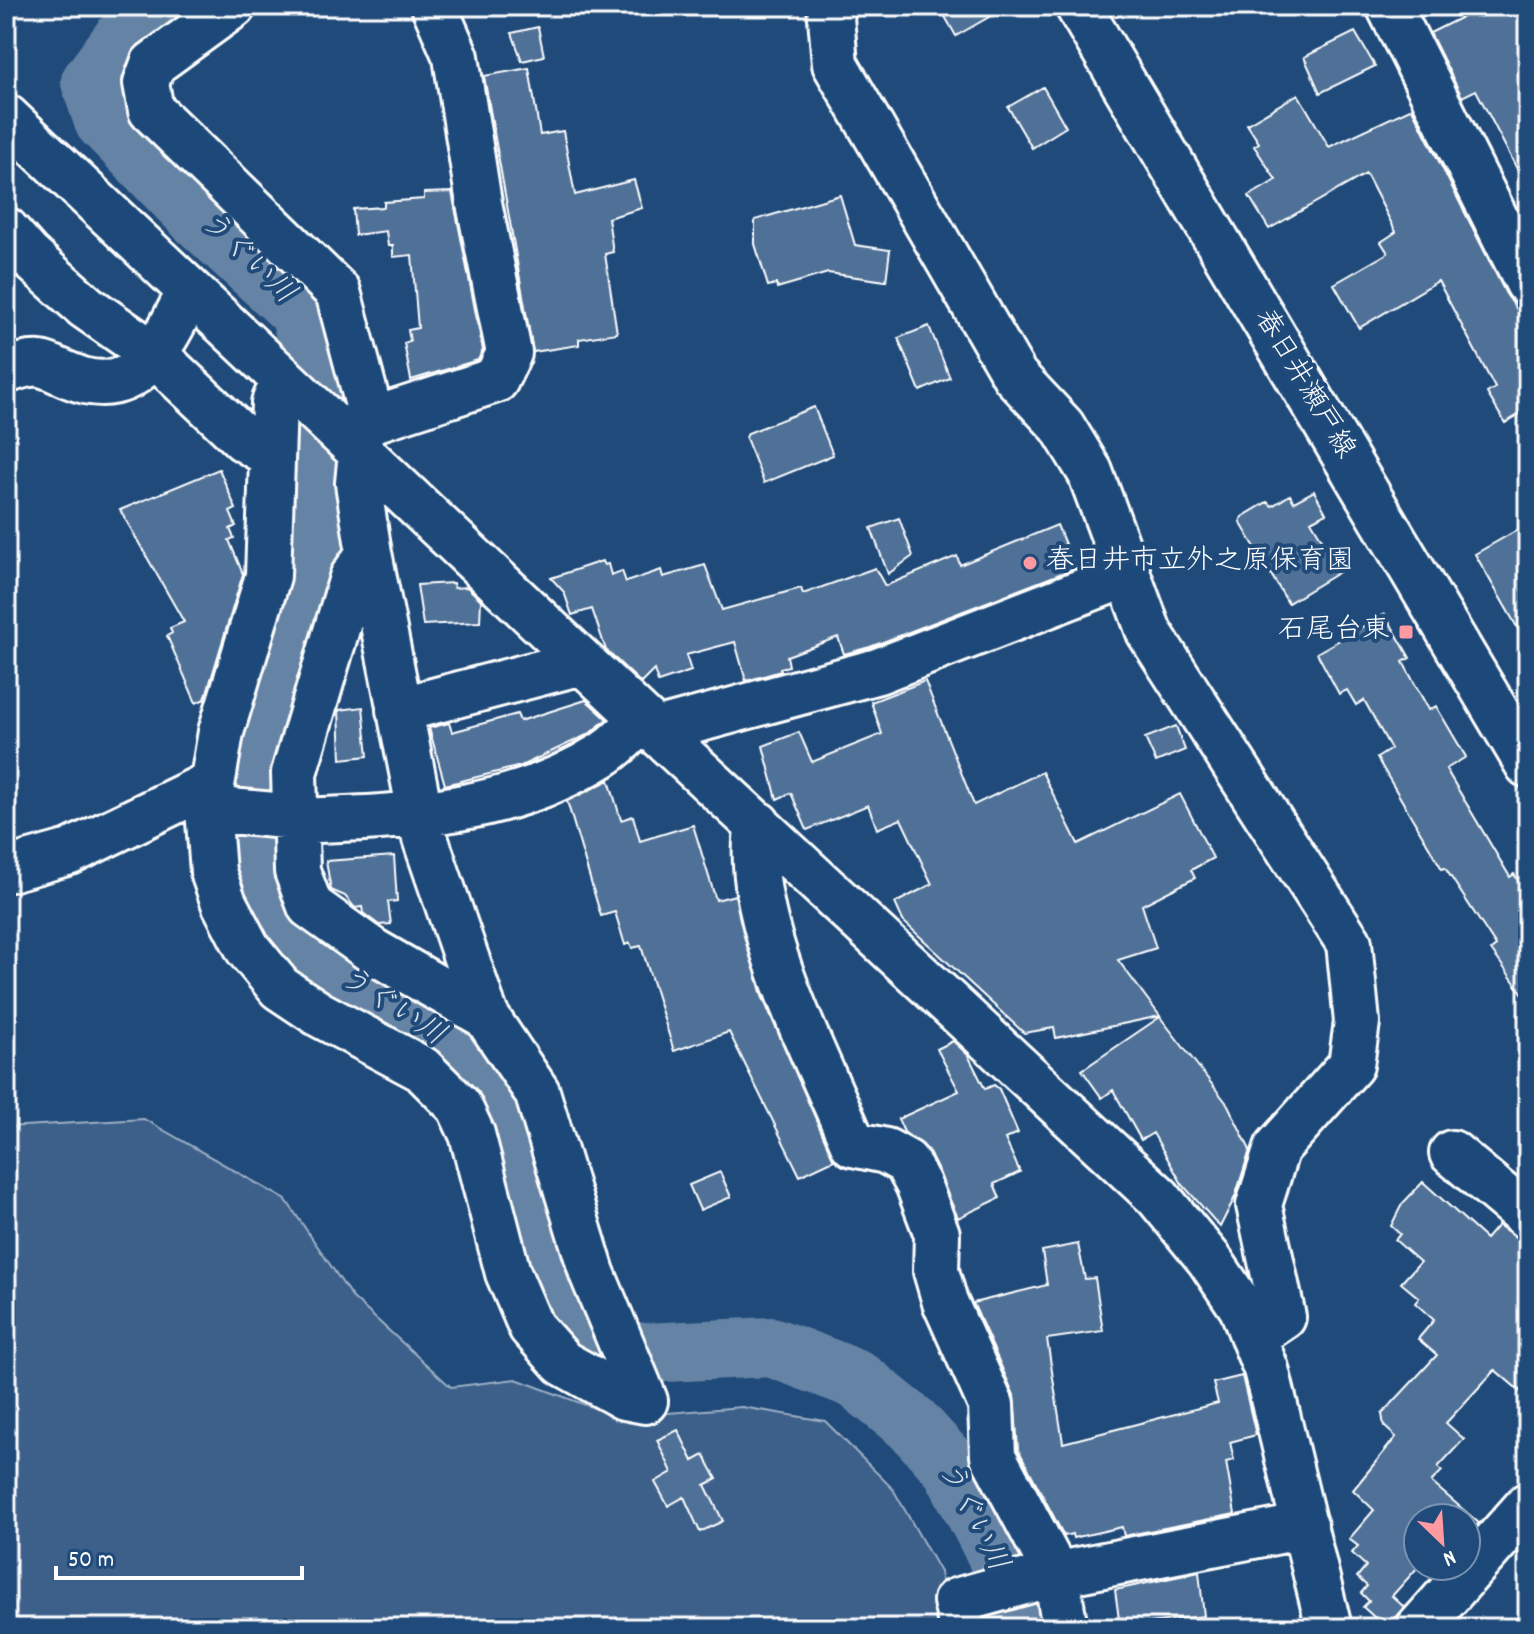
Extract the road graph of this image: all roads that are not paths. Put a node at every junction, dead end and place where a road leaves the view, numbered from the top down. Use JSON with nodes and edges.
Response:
{"nodes":[{"id":1,"x":233,"y":6,"type":"edge"},
{"id":2,"x":434,"y":6,"type":"edge"},
{"id":3,"x":830,"y":6,"type":"edge"},
{"id":4,"x":1078,"y":6,"type":"edge"},
{"id":5,"x":1389,"y":6,"type":"edge"},
{"id":6,"x":6,"y":117,"type":"edge"},
{"id":7,"x":6,"y":230,"type":"edge"},
{"id":8,"x":1528,"y":283,"type":"edge"},
{"id":9,"x":189,"y":290,"type":"junction"},
{"id":10,"x":155,"y":355,"type":"junction"},
{"id":11,"x":6,"y":371,"type":"edge"},
{"id":12,"x":285,"y":381,"type":"junction"},
{"id":13,"x":357,"y":434,"type":"junction"},
{"id":14,"x":272,"y":456,"type":"junction"},
{"id":15,"x":369,"y":553,"type":"junction"},
{"id":16,"x":1128,"y":574,"type":"junction"},
{"id":17,"x":582,"y":662,"type":"junction"},
{"id":18,"x":399,"y":710,"type":"junction"},
{"id":19,"x":650,"y":725,"type":"junction"},
{"id":20,"x":1528,"y":763,"type":"edge"},
{"id":21,"x":210,"y":796,"type":"junction"},
{"id":22,"x":419,"y":817,"type":"junction"},
{"id":23,"x":295,"y":821,"type":"junction"},
{"id":24,"x":758,"y":824,"type":"junction"},
{"id":25,"x":6,"y":870,"type":"edge"},
{"id":26,"x":486,"y":1016,"type":"junction"},
{"id":27,"x":1452,"y":1153,"type":"dead end"},
{"id":28,"x":1528,"y":1217,"type":"edge"},
{"id":29,"x":1253,"y":1337,"type":"junction"},
{"id":30,"x":1528,"y":1505,"type":"edge"},
{"id":31,"x":1305,"y":1526,"type":"junction"},
{"id":32,"x":1049,"y":1575,"type":"junction"},
{"id":33,"x":968,"y":1612,"type":"edge"},
{"id":34,"x":1065,"y":1628,"type":"edge"},
{"id":35,"x":1329,"y":1628,"type":"edge"},
{"id":36,"x":1419,"y":1628,"type":"edge"}],
"edges":[{"from":1,"to":13,"type":"street"},
{"from":2,"to":13,"type":"street"},
{"from":3,"to":16,"type":"street"},
{"from":4,"to":20,"type":"street","name":"春日井瀬戸線"},
{"from":5,"to":8,"type":"street"},
{"from":6,"to":9,"type":"street"},
{"from":7,"to":10,"type":"street"},
{"from":9,"to":10,"type":"street"},
{"from":9,"to":12,"type":"street"},
{"from":10,"to":11,"type":"street"},
{"from":10,"to":14,"type":"street"},
{"from":12,"to":13,"type":"street"},
{"from":12,"to":14,"type":"street"},
{"from":13,"to":15,"type":"street"},
{"from":13,"to":17,"type":"street"},
{"from":14,"to":21,"type":"street"},
{"from":15,"to":18,"type":"street"},
{"from":15,"to":23,"type":"street"},
{"from":16,"to":19,"type":"street"},
{"from":16,"to":29,"type":"street"},
{"from":17,"to":18,"type":"street"},
{"from":17,"to":19,"type":"street"},
{"from":18,"to":22,"type":"street"},
{"from":19,"to":22,"type":"street"},
{"from":19,"to":24,"type":"street"},
{"from":21,"to":23,"type":"street"},
{"from":21,"to":25,"type":"street"},
{"from":21,"to":26,"type":"street"},
{"from":22,"to":23,"type":"street"},
{"from":22,"to":26,"type":"street"},
{"from":23,"to":26,"type":"street"},
{"from":24,"to":29,"type":"street"},
{"from":24,"to":32,"type":"street"},
{"from":27,"to":28,"type":"street"},
{"from":29,"to":31,"type":"street"},
{"from":30,"to":36,"type":"street"},
{"from":31,"to":32,"type":"street"},
{"from":31,"to":35,"type":"street"},
{"from":32,"to":33,"type":"street"},
{"from":32,"to":34,"type":"street"}]}
